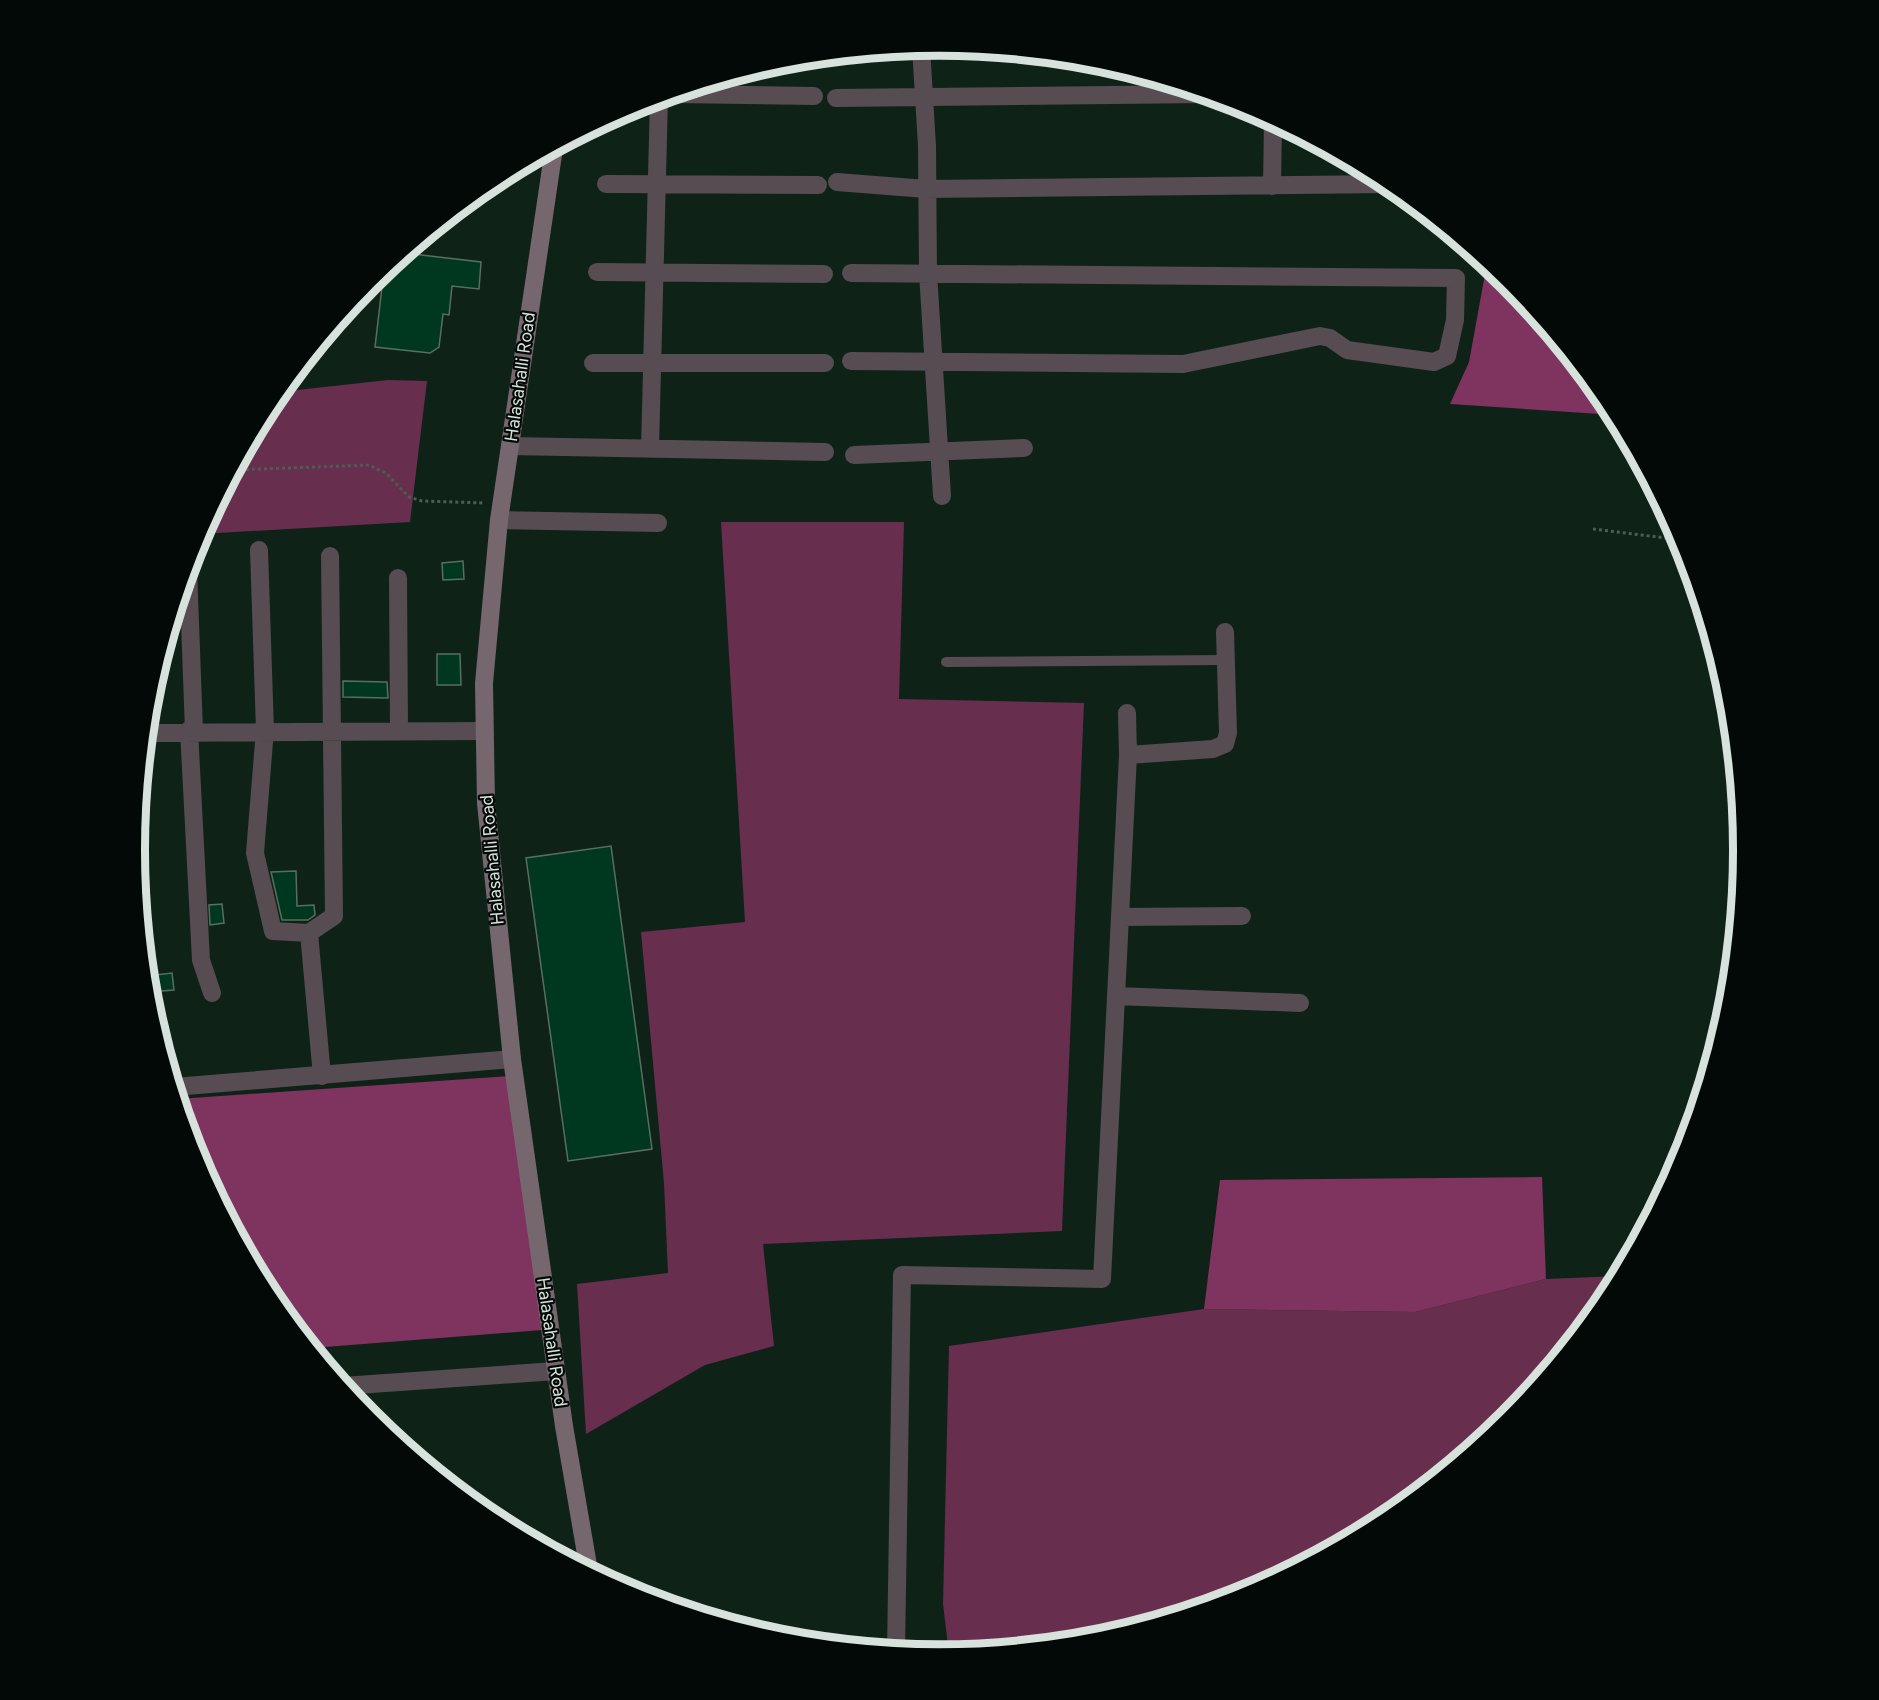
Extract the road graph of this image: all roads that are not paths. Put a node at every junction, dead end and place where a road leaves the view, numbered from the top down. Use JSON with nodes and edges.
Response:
{"nodes":[{"id":1,"x":922,"y":56,"type":"edge"},
{"id":2,"x":696,"y":94,"type":"edge"},
{"id":3,"x":1183,"y":94,"type":"edge"},
{"id":4,"x":814,"y":96,"type":"dead end"},
{"id":5,"x":836,"y":98,"type":"dead end"},
{"id":6,"x":924,"y":98,"type":"junction"},
{"id":7,"x":659,"y":107,"type":"edge"},
{"id":8,"x":1273,"y":129,"type":"edge"},
{"id":9,"x":553,"y":156,"type":"edge"},
{"id":10,"x":837,"y":182,"type":"dead end"},
{"id":11,"x":606,"y":184,"type":"dead end"},
{"id":12,"x":1373,"y":184,"type":"edge"},
{"id":13,"x":657,"y":185,"type":"junction"},
{"id":14,"x":818,"y":185,"type":"dead end"},
{"id":15,"x":1272,"y":186,"type":"junction"},
{"id":16,"x":926,"y":189,"type":"junction"},
{"id":17,"x":597,"y":272,"type":"dead end"},
{"id":18,"x":655,"y":273,"type":"junction"},
{"id":19,"x":851,"y":273,"type":"dead end"},
{"id":20,"x":928,"y":273,"type":"junction"},
{"id":21,"x":824,"y":274,"type":"dead end"},
{"id":22,"x":851,"y":361,"type":"dead end"},
{"id":23,"x":594,"y":363,"type":"dead end"},
{"id":24,"x":652,"y":363,"type":"junction"},
{"id":25,"x":825,"y":363,"type":"dead end"},
{"id":26,"x":934,"y":364,"type":"junction"},
{"id":27,"x":510,"y":446,"type":"junction"},
{"id":28,"x":650,"y":448,"type":"junction"},
{"id":29,"x":1024,"y":448,"type":"dead end"},
{"id":30,"x":940,"y":451,"type":"junction"},
{"id":31,"x":825,"y":452,"type":"dead end"},
{"id":32,"x":854,"y":455,"type":"dead end"},
{"id":33,"x":942,"y":496,"type":"dead end"},
{"id":34,"x":500,"y":512,"type":"junction"},
{"id":35,"x":658,"y":523,"type":"dead end"},
{"id":36,"x":259,"y":550,"type":"dead end"},
{"id":37,"x":330,"y":556,"type":"dead end"},
{"id":38,"x":398,"y":578,"type":"dead end"},
{"id":39,"x":188,"y":591,"type":"edge"},
{"id":40,"x":1225,"y":632,"type":"dead end"},
{"id":41,"x":1226,"y":660,"type":"junction"},
{"id":42,"x":946,"y":662,"type":"dead end"},
{"id":43,"x":1127,"y":713,"type":"dead end"},
{"id":44,"x":191,"y":730,"type":"junction"},
{"id":45,"x":265,"y":730,"type":"junction"},
{"id":46,"x":333,"y":731,"type":"junction"},
{"id":47,"x":399,"y":731,"type":"junction"},
{"id":48,"x":484,"y":731,"type":"junction"},
{"id":49,"x":154,"y":732,"type":"edge"},
{"id":50,"x":1128,"y":754,"type":"junction"},
{"id":51,"x":1242,"y":916,"type":"dead end"},
{"id":52,"x":1120,"y":917,"type":"junction"},
{"id":53,"x":309,"y":933,"type":"junction"},
{"id":54,"x":212,"y":993,"type":"dead end"},
{"id":55,"x":1116,"y":996,"type":"junction"},
{"id":56,"x":1300,"y":1003,"type":"dead end"},
{"id":57,"x":512,"y":1059,"type":"junction"},
{"id":58,"x":322,"y":1076,"type":"junction"},
{"id":59,"x":181,"y":1086,"type":"edge"},
{"id":60,"x":556,"y":1371,"type":"junction"},
{"id":61,"x":353,"y":1385,"type":"edge"},
{"id":62,"x":588,"y":1563,"type":"edge"},
{"id":63,"x":896,"y":1643,"type":"edge"}],
"edges":[{"from":1,"to":6,"type":"street"},
{"from":2,"to":4,"type":"street"},
{"from":3,"to":6,"type":"street"},
{"from":5,"to":6,"type":"street"},
{"from":6,"to":16,"type":"street"},
{"from":7,"to":13,"type":"street"},
{"from":8,"to":15,"type":"street"},
{"from":9,"to":27,"type":"main road","name":"Halasahalli Road"},
{"from":10,"to":16,"type":"street"},
{"from":11,"to":13,"type":"street"},
{"from":12,"to":15,"type":"street"},
{"from":13,"to":14,"type":"street"},
{"from":13,"to":18,"type":"street"},
{"from":15,"to":16,"type":"street"},
{"from":16,"to":20,"type":"street"},
{"from":17,"to":18,"type":"street"},
{"from":18,"to":21,"type":"street"},
{"from":18,"to":24,"type":"street"},
{"from":19,"to":20,"type":"street"},
{"from":20,"to":26,"type":"street"},
{"from":20,"to":26,"type":"street"},
{"from":22,"to":26,"type":"street"},
{"from":23,"to":24,"type":"street"},
{"from":24,"to":25,"type":"street"},
{"from":24,"to":28,"type":"street"},
{"from":26,"to":30,"type":"street"},
{"from":27,"to":28,"type":"street"},
{"from":27,"to":34,"type":"main road","name":"Halasahalli Road"},
{"from":28,"to":31,"type":"street"},
{"from":29,"to":30,"type":"street"},
{"from":30,"to":32,"type":"street"},
{"from":30,"to":33,"type":"street"},
{"from":34,"to":35,"type":"street"},
{"from":34,"to":48,"type":"main road","name":"Halasahalli Road"},
{"from":36,"to":45,"type":"street"},
{"from":37,"to":46,"type":"street"},
{"from":38,"to":47,"type":"street"},
{"from":39,"to":44,"type":"street"},
{"from":40,"to":41,"type":"street"},
{"from":41,"to":42,"type":"lane"},
{"from":41,"to":50,"type":"street"},
{"from":43,"to":50,"type":"street"},
{"from":44,"to":45,"type":"street"},
{"from":44,"to":49,"type":"street"},
{"from":44,"to":54,"type":"street"},
{"from":45,"to":46,"type":"street"},
{"from":45,"to":53,"type":"street"},
{"from":46,"to":47,"type":"street"},
{"from":46,"to":53,"type":"street"},
{"from":47,"to":48,"type":"street"},
{"from":48,"to":57,"type":"main road","name":"Halasahalli Road"},
{"from":50,"to":52,"type":"street"},
{"from":51,"to":52,"type":"street"},
{"from":52,"to":55,"type":"street"},
{"from":53,"to":58,"type":"street"},
{"from":55,"to":56,"type":"street"},
{"from":55,"to":63,"type":"street"},
{"from":57,"to":58,"type":"street"},
{"from":57,"to":60,"type":"main road","name":"Halasahalli Road"},
{"from":58,"to":59,"type":"street"},
{"from":60,"to":61,"type":"street"},
{"from":60,"to":62,"type":"main road","name":"Halasahalli Road"}]}
